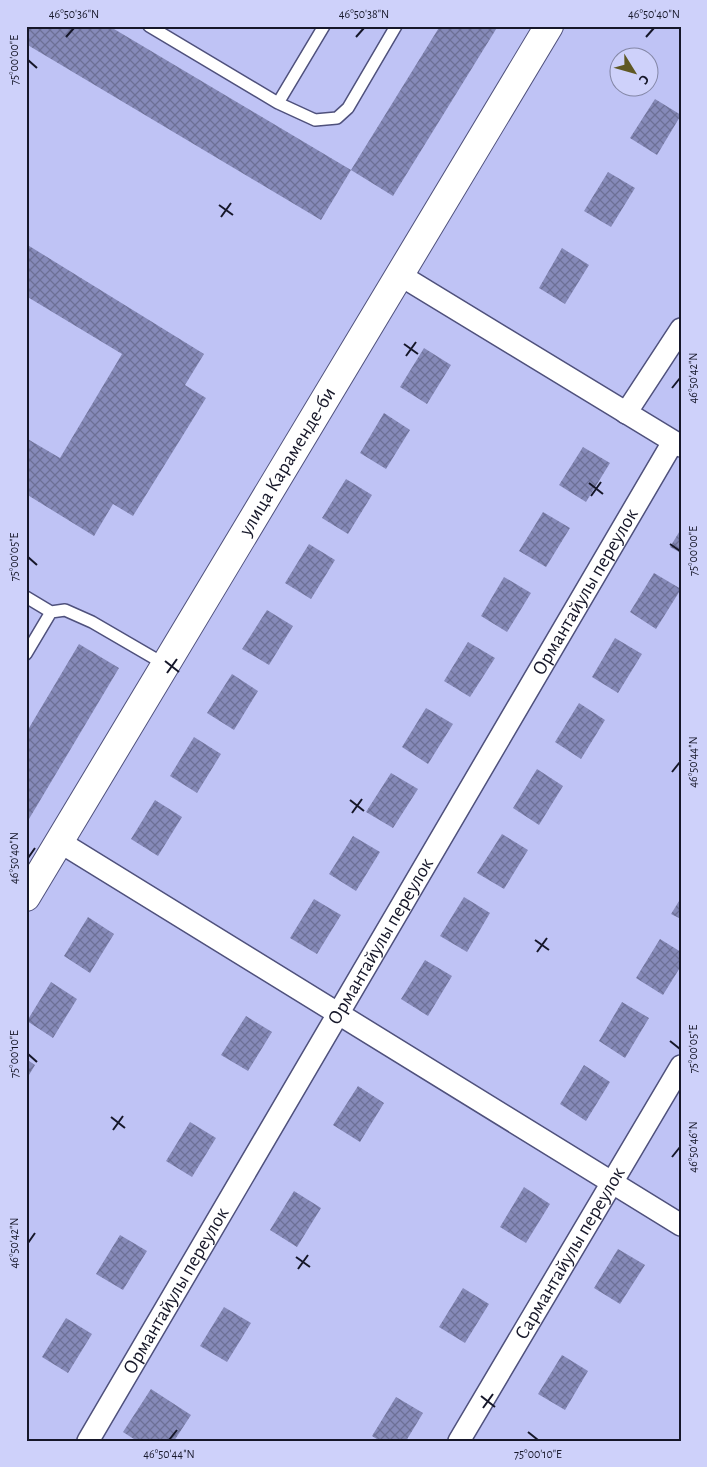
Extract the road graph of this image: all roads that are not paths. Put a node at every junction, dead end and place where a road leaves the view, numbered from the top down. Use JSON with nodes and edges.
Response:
{"nodes":[{"id":1,"x":149,"y":26,"type":"edge"},
{"id":2,"x":324,"y":26,"type":"edge"},
{"id":3,"x":396,"y":26,"type":"edge"},
{"id":4,"x":549,"y":26,"type":"edge"},
{"id":5,"x":278,"y":104,"type":"junction"},
{"id":6,"x":400,"y":276,"type":"junction"},
{"id":7,"x":681,"y":329,"type":"edge"},
{"id":8,"x":626,"y":413,"type":"junction"},
{"id":9,"x":677,"y":444,"type":"edge"},
{"id":10,"x":26,"y":597,"type":"edge"},
{"id":11,"x":52,"y":612,"type":"junction"},
{"id":12,"x":26,"y":654,"type":"edge"},
{"id":13,"x":166,"y":664,"type":"junction"},
{"id":14,"x":60,"y":842,"type":"junction"},
{"id":15,"x":26,"y":897,"type":"edge"},
{"id":16,"x":338,"y":1014,"type":"junction"},
{"id":17,"x":681,"y":1066,"type":"edge"},
{"id":18,"x":612,"y":1183,"type":"junction"},
{"id":19,"x":681,"y":1226,"type":"edge"},
{"id":20,"x":88,"y":1441,"type":"edge"},
{"id":21,"x":459,"y":1441,"type":"edge"}],
"edges":[{"from":1,"to":5,"type":"lane"},
{"from":2,"to":5,"type":"lane"},
{"from":3,"to":5,"type":"lane"},
{"from":4,"to":6,"type":"street","name":"улица Караменде-би"},
{"from":6,"to":8,"type":"street"},
{"from":6,"to":13,"type":"street","name":"улица Караменде-би"},
{"from":7,"to":8,"type":"street"},
{"from":8,"to":9,"type":"street"},
{"from":9,"to":16,"type":"street","name":"Ормантайулы переулок"},
{"from":10,"to":11,"type":"lane"},
{"from":11,"to":12,"type":"lane"},
{"from":11,"to":13,"type":"lane"},
{"from":13,"to":14,"type":"street","name":"улица Караменде-би"},
{"from":14,"to":15,"type":"street","name":"улица Караменде-би"},
{"from":14,"to":16,"type":"street"},
{"from":16,"to":18,"type":"street"},
{"from":16,"to":20,"type":"street","name":"Ормантайулы переулок"},
{"from":17,"to":18,"type":"street","name":"Сармантайулы переулок"},
{"from":18,"to":19,"type":"street"},
{"from":18,"to":21,"type":"street","name":"Сармантайулы переулок"}]}
